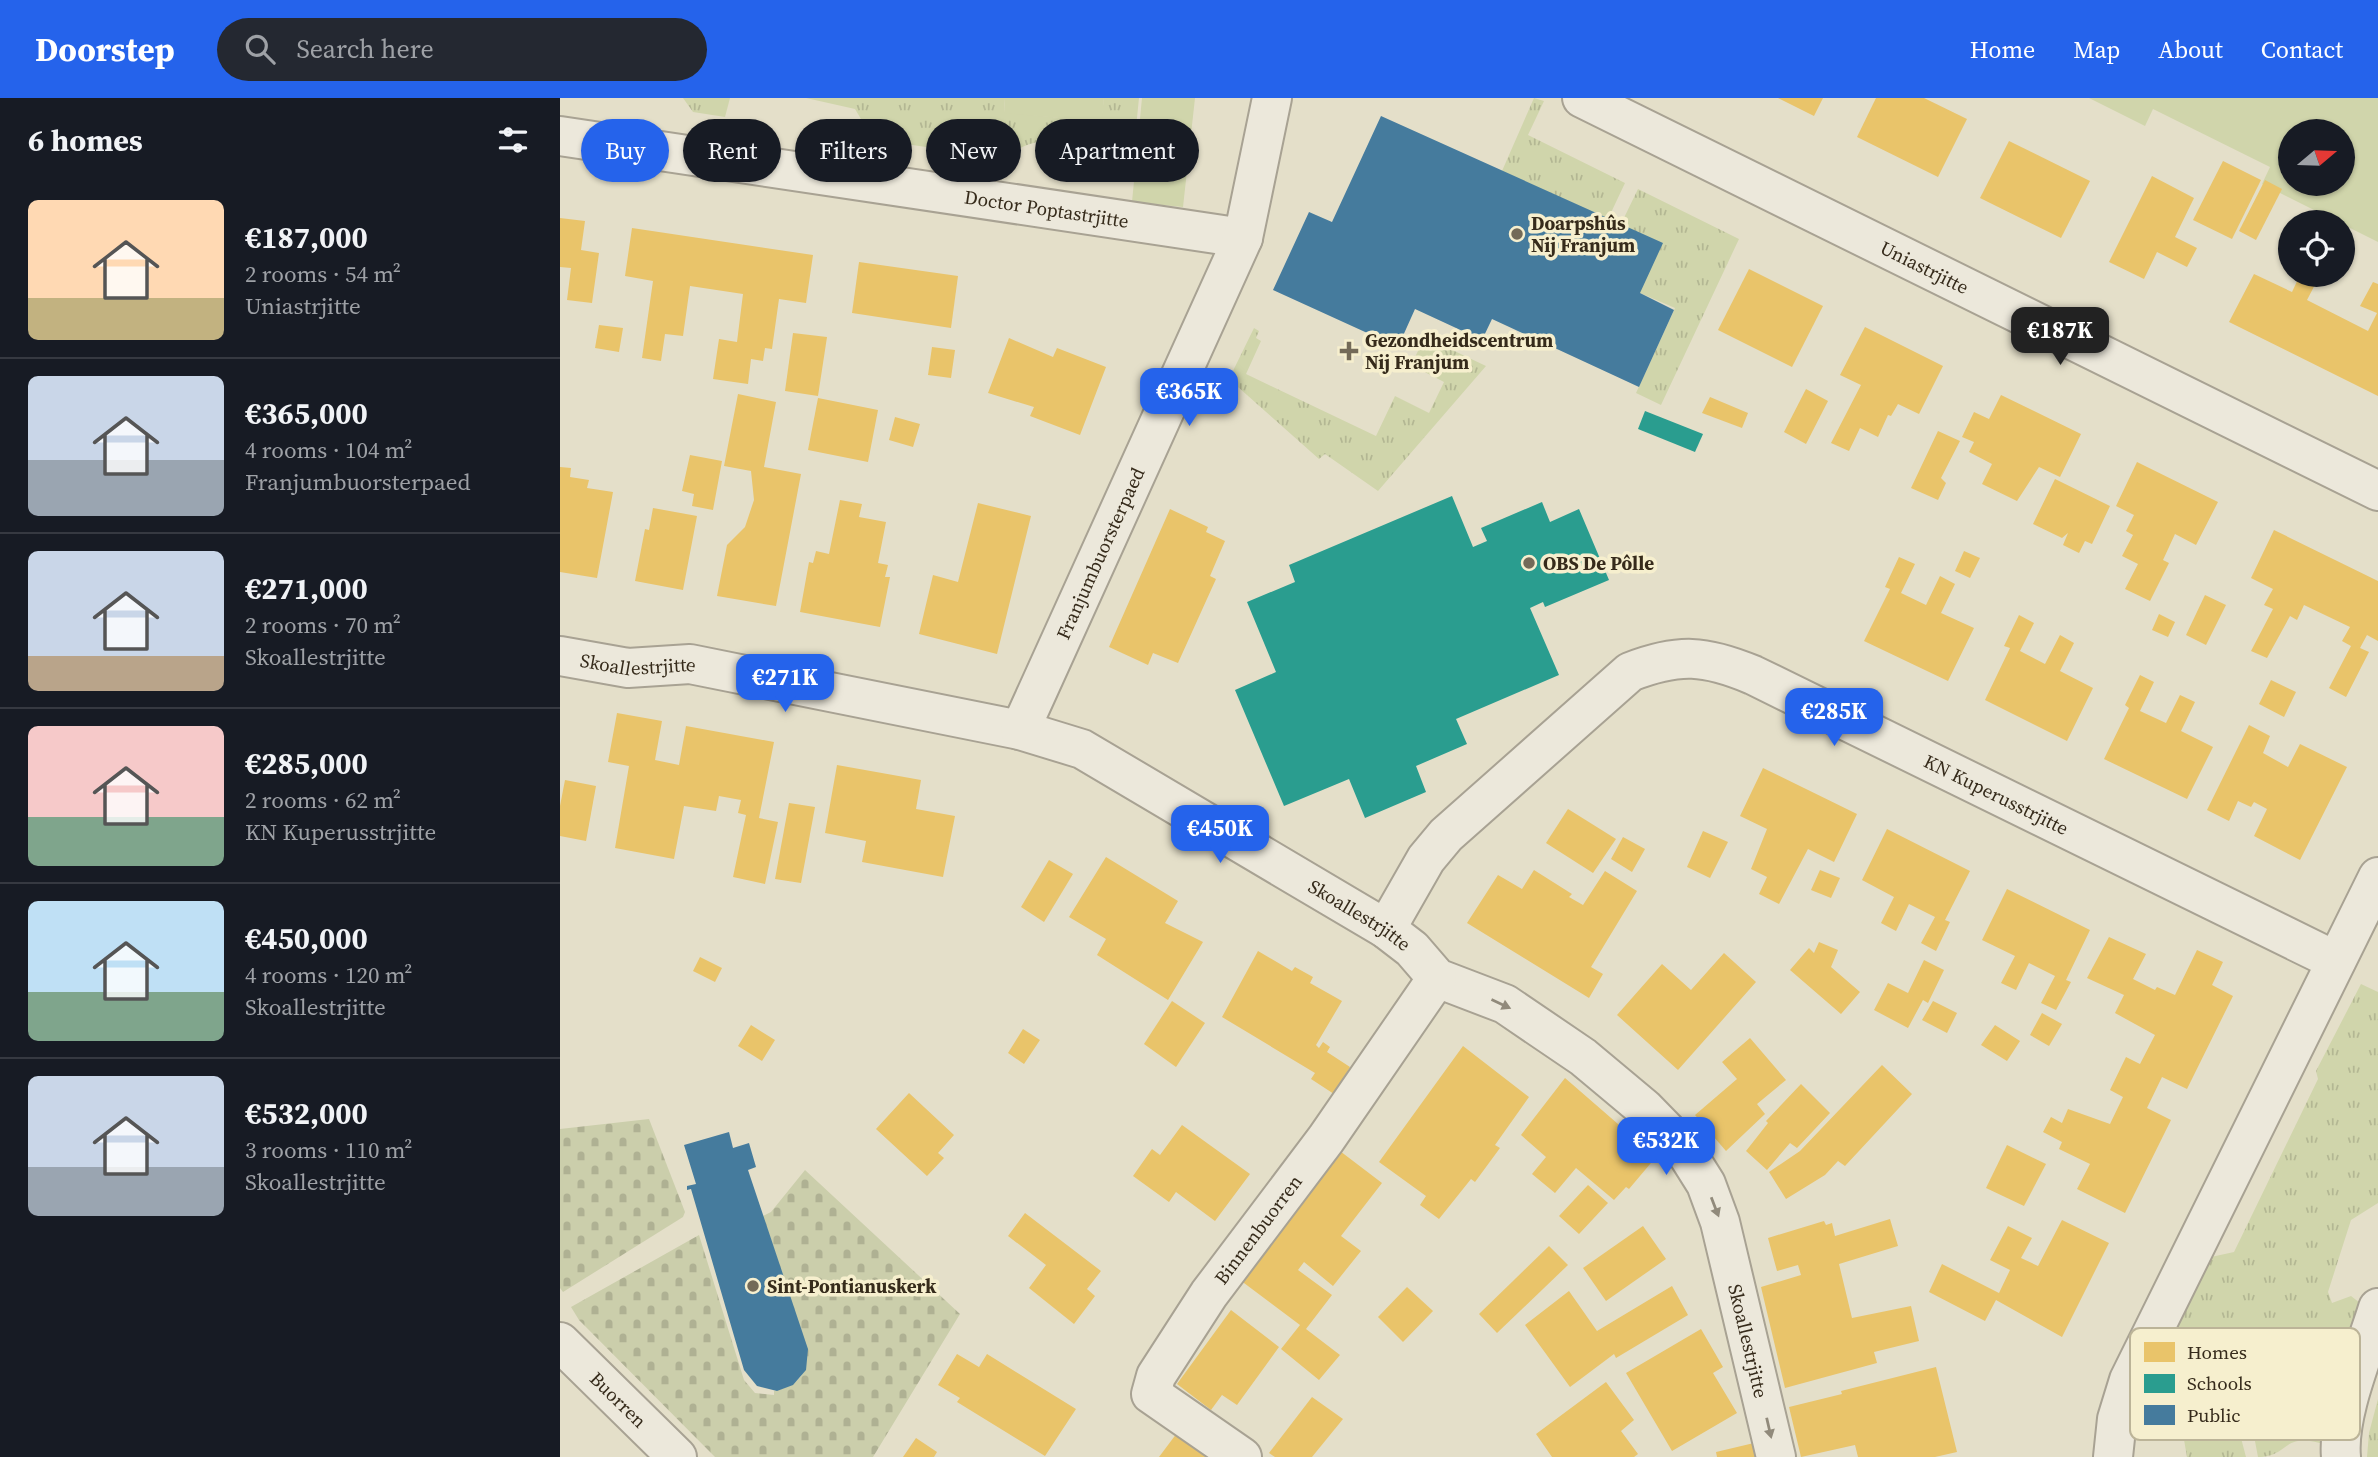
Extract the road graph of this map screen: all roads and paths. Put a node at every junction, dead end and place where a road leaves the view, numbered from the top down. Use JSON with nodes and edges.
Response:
{"nodes":[{"id":1,"x":1272,"y":98,"type":"edge"},
{"id":2,"x":1582,"y":98,"type":"edge"},
{"id":3,"x":560,"y":136,"type":"edge"},
{"id":4,"x":1242,"y":238,"type":"junction"},
{"id":5,"x":2378,"y":491,"type":"edge"},
{"id":6,"x":560,"y":656,"type":"edge"},
{"id":7,"x":1020,"y":730,"type":"junction"},
{"id":8,"x":2378,"y":877,"type":"edge"},
{"id":9,"x":1386,"y":929,"type":"junction"},
{"id":10,"x":2336,"y":961,"type":"junction"},
{"id":11,"x":1437,"y":978,"type":"junction"},
{"id":12,"x":2378,"y":1308,"type":"edge"},
{"id":13,"x":2155,"y":1328,"type":"edge"},
{"id":14,"x":560,"y":1342,"type":"edge"},
{"id":15,"x":2360,"y":1369,"type":"edge"},
{"id":16,"x":2130,"y":1378,"type":"edge"},
{"id":17,"x":677,"y":1457,"type":"edge"},
{"id":18,"x":1242,"y":1457,"type":"edge"},
{"id":19,"x":1776,"y":1457,"type":"edge"},
{"id":20,"x":2113,"y":1457,"type":"edge"}],
"edges":[{"from":1,"to":4,"type":"street","name":"Franjumbuorsterpaed"},
{"from":2,"to":5,"type":"street","name":"Uniastrjitte"},
{"from":3,"to":4,"type":"street","name":"Doctor Poptastrjitte"},
{"from":4,"to":7,"type":"street","name":"Franjumbuorsterpaed"},
{"from":6,"to":7,"type":"street","name":"Skoallestrjitte"},
{"from":7,"to":9,"type":"street","name":"Skoallestrjitte"},
{"from":8,"to":10,"type":"street"},
{"from":9,"to":10,"type":"street","name":"KN Kuperusstrjitte"},
{"from":9,"to":11,"type":"street","name":"Skoallestrjitte"},
{"from":10,"to":13,"type":"street"},
{"from":11,"to":18,"type":"street","name":"Binnenbuorren"},
{"from":11,"to":19,"type":"street","name":"Skoallestrjitte","one_way":true},
{"from":12,"to":15,"type":"street"},
{"from":14,"to":17,"type":"street","name":"Buorren"},
{"from":16,"to":20,"type":"street"}]}
